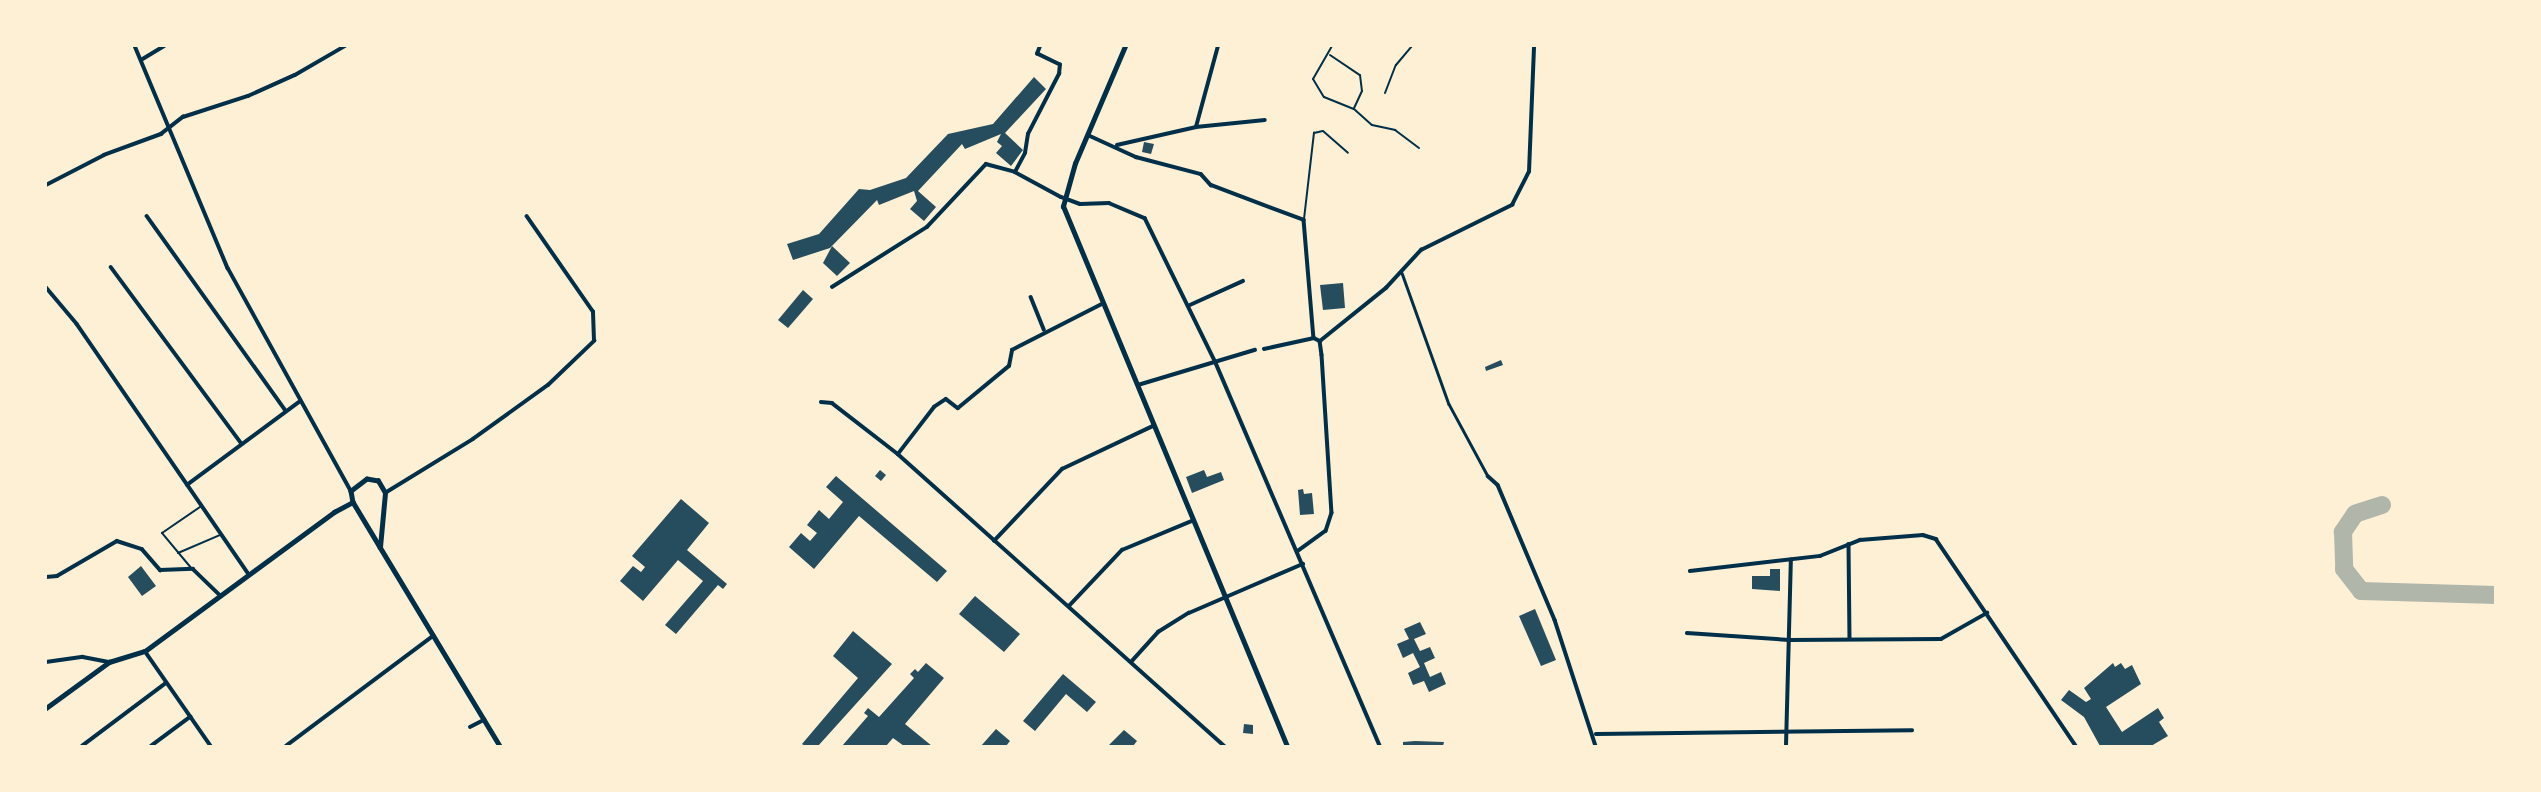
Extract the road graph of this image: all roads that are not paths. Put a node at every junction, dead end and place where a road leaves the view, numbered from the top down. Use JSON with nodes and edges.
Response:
{"nodes":[{"id":1,"x":135,"y":46,"type":"edge"},
{"id":2,"x":164,"y":46,"type":"edge"},
{"id":3,"x":331,"y":46,"type":"edge"},
{"id":4,"x":345,"y":46,"type":"edge"},
{"id":5,"x":1040,"y":46,"type":"edge"},
{"id":6,"x":1125,"y":46,"type":"edge"},
{"id":7,"x":1218,"y":46,"type":"edge"},
{"id":8,"x":1332,"y":46,"type":"edge"},
{"id":9,"x":1412,"y":46,"type":"edge"},
{"id":10,"x":1534,"y":46,"type":"edge"},
{"id":11,"x":334,"y":51,"type":"junction"},
{"id":12,"x":1328,"y":54,"type":"junction"},
{"id":13,"x":141,"y":60,"type":"junction"},
{"id":14,"x":1385,"y":93,"type":"dead end"},
{"id":15,"x":1354,"y":109,"type":"junction"},
{"id":16,"x":1265,"y":120,"type":"dead end"},
{"id":17,"x":1196,"y":127,"type":"junction"},
{"id":18,"x":168,"y":129,"type":"junction"},
{"id":19,"x":1088,"y":135,"type":"junction"},
{"id":20,"x":1115,"y":145,"type":"junction"},
{"id":21,"x":1419,"y":148,"type":"dead end"},
{"id":22,"x":1348,"y":153,"type":"dead end"},
{"id":23,"x":1015,"y":172,"type":"junction"},
{"id":24,"x":46,"y":185,"type":"edge"},
{"id":25,"x":1061,"y":197,"type":"junction"},
{"id":26,"x":147,"y":216,"type":"dead end"},
{"id":27,"x":527,"y":217,"type":"dead end"},
{"id":28,"x":1304,"y":220,"type":"junction"},
{"id":29,"x":111,"y":267,"type":"dead end"},
{"id":30,"x":1402,"y":273,"type":"junction"},
{"id":31,"x":1243,"y":281,"type":"dead end"},
{"id":32,"x":46,"y":287,"type":"edge"},
{"id":33,"x":832,"y":287,"type":"dead end"},
{"id":34,"x":1031,"y":297,"type":"dead end"},
{"id":35,"x":1102,"y":304,"type":"junction"},
{"id":36,"x":1190,"y":305,"type":"junction"},
{"id":37,"x":1044,"y":330,"type":"junction"},
{"id":38,"x":1314,"y":338,"type":"junction"},
{"id":39,"x":1320,"y":341,"type":"junction"},
{"id":40,"x":1264,"y":349,"type":"dead end"},
{"id":41,"x":1255,"y":350,"type":"dead end"},
{"id":42,"x":1216,"y":363,"type":"junction"},
{"id":43,"x":1136,"y":385,"type":"junction"},
{"id":44,"x":299,"y":402,"type":"junction"},
{"id":45,"x":821,"y":402,"type":"dead end"},
{"id":46,"x":286,"y":411,"type":"junction"},
{"id":47,"x":1153,"y":426,"type":"junction"},
{"id":48,"x":242,"y":444,"type":"junction"},
{"id":49,"x":898,"y":454,"type":"junction"},
{"id":50,"x":1489,"y":476,"type":"joint"},
{"id":51,"x":187,"y":485,"type":"junction"},
{"id":52,"x":351,"y":491,"type":"junction"},
{"id":53,"x":385,"y":493,"type":"junction"},
{"id":54,"x":353,"y":502,"type":"junction"},
{"id":55,"x":200,"y":507,"type":"junction"},
{"id":56,"x":1192,"y":521,"type":"junction"},
{"id":57,"x":220,"y":535,"type":"junction"},
{"id":58,"x":994,"y":541,"type":"junction"},
{"id":59,"x":1849,"y":544,"type":"junction"},
{"id":60,"x":380,"y":547,"type":"junction"},
{"id":61,"x":1298,"y":551,"type":"junction"},
{"id":62,"x":177,"y":553,"type":"junction"},
{"id":63,"x":1791,"y":559,"type":"junction"},
{"id":64,"x":1303,"y":564,"type":"junction"},
{"id":65,"x":193,"y":569,"type":"junction"},
{"id":66,"x":1690,"y":571,"type":"dead end"},
{"id":67,"x":249,"y":574,"type":"junction"},
{"id":68,"x":46,"y":577,"type":"edge"},
{"id":69,"x":221,"y":596,"type":"junction"},
{"id":70,"x":1225,"y":600,"type":"junction"},
{"id":71,"x":1069,"y":606,"type":"junction"},
{"id":72,"x":1987,"y":613,"type":"junction"},
{"id":73,"x":1687,"y":633,"type":"dead end"},
{"id":74,"x":433,"y":636,"type":"junction"},
{"id":75,"x":1850,"y":638,"type":"junction"},
{"id":76,"x":1789,"y":640,"type":"junction"},
{"id":77,"x":145,"y":651,"type":"junction"},
{"id":78,"x":1132,"y":661,"type":"junction"},
{"id":79,"x":46,"y":662,"type":"edge"},
{"id":80,"x":109,"y":662,"type":"junction"},
{"id":81,"x":166,"y":683,"type":"junction"},
{"id":82,"x":46,"y":708,"type":"edge"},
{"id":83,"x":190,"y":717,"type":"junction"},
{"id":84,"x":484,"y":720,"type":"junction"},
{"id":85,"x":470,"y":727,"type":"dead end"},
{"id":86,"x":1786,"y":730,"type":"junction"},
{"id":87,"x":1912,"y":730,"type":"dead end"},
{"id":88,"x":1596,"y":734,"type":"junction"},
{"id":89,"x":82,"y":747,"type":"edge"},
{"id":90,"x":151,"y":747,"type":"edge"},
{"id":91,"x":211,"y":747,"type":"edge"},
{"id":92,"x":286,"y":747,"type":"edge"},
{"id":93,"x":500,"y":747,"type":"edge"},
{"id":94,"x":1225,"y":747,"type":"edge"},
{"id":95,"x":1287,"y":747,"type":"edge"},
{"id":96,"x":1381,"y":747,"type":"edge"},
{"id":97,"x":1596,"y":747,"type":"edge"},
{"id":98,"x":1786,"y":747,"type":"edge"},
{"id":99,"x":2076,"y":747,"type":"edge"}],
"edges":[{"from":1,"to":13,"type":"street"},
{"from":2,"to":13,"type":"street"},
{"from":3,"to":11,"type":"street"},
{"from":4,"to":11,"type":"street"},
{"from":5,"to":23,"type":"street"},
{"from":6,"to":19,"type":"main road"},
{"from":7,"to":17,"type":"street"},
{"from":8,"to":12,"type":"lane"},
{"from":9,"to":14,"type":"lane"},
{"from":10,"to":30,"type":"street"},
{"from":11,"to":18,"type":"street"},
{"from":12,"to":15,"type":"lane"},
{"from":12,"to":15,"type":"lane"},
{"from":13,"to":18,"type":"street"},
{"from":15,"to":21,"type":"lane"},
{"from":16,"to":17,"type":"street"},
{"from":17,"to":20,"type":"street"},
{"from":18,"to":24,"type":"street"},
{"from":18,"to":44,"type":"street"},
{"from":19,"to":20,"type":"street"},
{"from":19,"to":25,"type":"main road"},
{"from":20,"to":28,"type":"street"},
{"from":22,"to":28,"type":"lane"},
{"from":23,"to":25,"type":"street"},
{"from":23,"to":33,"type":"street"},
{"from":25,"to":35,"type":"main road"},
{"from":25,"to":36,"type":"street"},
{"from":26,"to":46,"type":"street"},
{"from":27,"to":53,"type":"street"},
{"from":28,"to":38,"type":"street"},
{"from":29,"to":48,"type":"street"},
{"from":30,"to":39,"type":"street"},
{"from":30,"to":50,"type":"street"},
{"from":31,"to":36,"type":"street"},
{"from":32,"to":51,"type":"street"},
{"from":34,"to":37,"type":"street"},
{"from":35,"to":37,"type":"street"},
{"from":35,"to":43,"type":"main road"},
{"from":36,"to":42,"type":"street"},
{"from":37,"to":49,"type":"street"},
{"from":38,"to":39,"type":"street"},
{"from":38,"to":40,"type":"street"},
{"from":39,"to":61,"type":"street"},
{"from":41,"to":42,"type":"street"},
{"from":42,"to":43,"type":"street"},
{"from":42,"to":61,"type":"street"},
{"from":43,"to":47,"type":"main road"},
{"from":44,"to":46,"type":"street"},
{"from":44,"to":52,"type":"street"},
{"from":45,"to":49,"type":"street"},
{"from":46,"to":48,"type":"street"},
{"from":47,"to":56,"type":"main road"},
{"from":47,"to":58,"type":"street"},
{"from":48,"to":51,"type":"street"},
{"from":49,"to":58,"type":"street"},
{"from":50,"to":88,"type":"street"},
{"from":51,"to":55,"type":"street"},
{"from":52,"to":53,"type":"street"},
{"from":52,"to":54,"type":"street"},
{"from":53,"to":60,"type":"street"},
{"from":54,"to":60,"type":"street"},
{"from":54,"to":67,"type":"street"},
{"from":55,"to":57,"type":"street"},
{"from":55,"to":62,"type":"lane"},
{"from":56,"to":70,"type":"main road"},
{"from":56,"to":71,"type":"street"},
{"from":57,"to":62,"type":"lane"},
{"from":57,"to":67,"type":"street"},
{"from":58,"to":71,"type":"street"},
{"from":59,"to":63,"type":"street"},
{"from":59,"to":72,"type":"street"},
{"from":59,"to":75,"type":"street"},
{"from":60,"to":74,"type":"street"},
{"from":61,"to":64,"type":"street"},
{"from":62,"to":65,"type":"lane"},
{"from":63,"to":66,"type":"street"},
{"from":63,"to":76,"type":"street"},
{"from":64,"to":70,"type":"street"},
{"from":64,"to":96,"type":"street"},
{"from":65,"to":68,"type":"street"},
{"from":65,"to":69,"type":"street"},
{"from":67,"to":69,"type":"street"},
{"from":69,"to":77,"type":"street"},
{"from":70,"to":78,"type":"street"},
{"from":70,"to":95,"type":"main road"},
{"from":71,"to":78,"type":"street"},
{"from":72,"to":75,"type":"street"},
{"from":72,"to":99,"type":"street"},
{"from":73,"to":76,"type":"street"},
{"from":74,"to":84,"type":"street"},
{"from":74,"to":92,"type":"street"},
{"from":75,"to":76,"type":"street"},
{"from":76,"to":86,"type":"street"},
{"from":77,"to":80,"type":"street"},
{"from":77,"to":81,"type":"street"},
{"from":78,"to":94,"type":"street"},
{"from":79,"to":80,"type":"street"},
{"from":80,"to":82,"type":"street"},
{"from":81,"to":83,"type":"street"},
{"from":81,"to":89,"type":"street"},
{"from":83,"to":90,"type":"street"},
{"from":83,"to":91,"type":"street"},
{"from":84,"to":85,"type":"street"},
{"from":84,"to":93,"type":"street"},
{"from":86,"to":87,"type":"street"},
{"from":86,"to":88,"type":"street"},
{"from":86,"to":98,"type":"street"},
{"from":88,"to":97,"type":"street"}]}
